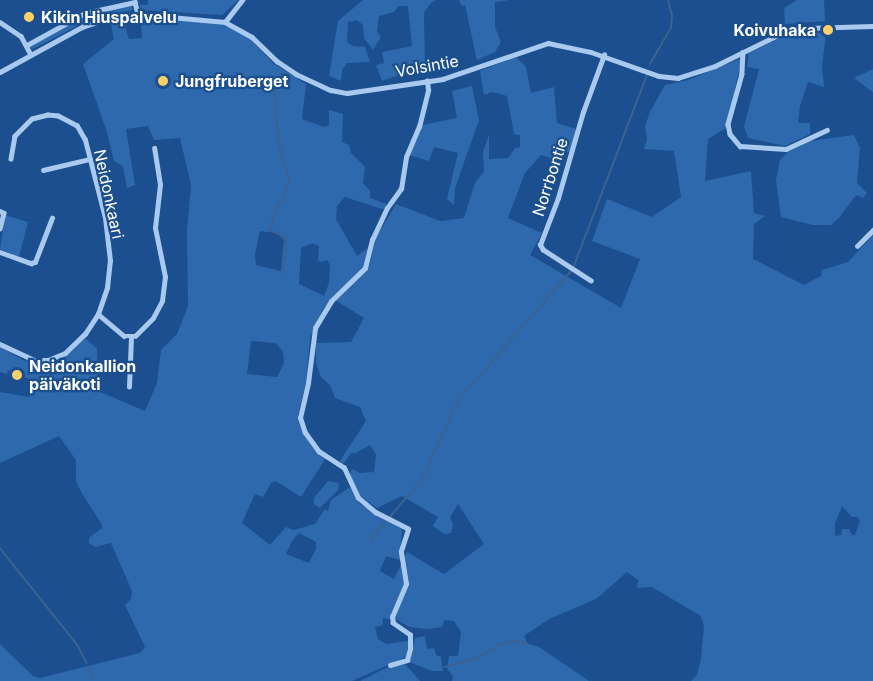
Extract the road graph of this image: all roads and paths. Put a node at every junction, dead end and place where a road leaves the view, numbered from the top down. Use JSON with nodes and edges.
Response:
{"nodes":[{"id":1,"x":242,"y":0,"type":"edge"},
{"id":2,"x":138,"y":14,"type":"junction"},
{"id":3,"x":0,"y":22,"type":"edge"},
{"id":4,"x":225,"y":22,"type":"junction"},
{"id":5,"x":873,"y":26,"type":"edge"},
{"id":6,"x":27,"y":45,"type":"junction"},
{"id":7,"x":743,"y":52,"type":"junction"},
{"id":8,"x":31,"y":55,"type":"junction"},
{"id":9,"x":604,"y":56,"type":"junction"},
{"id":10,"x":0,"y":72,"type":"edge"},
{"id":11,"x":427,"y":81,"type":"junction"},
{"id":12,"x":827,"y":130,"type":"dead end"},
{"id":13,"x":154,"y":148,"type":"dead end"},
{"id":14,"x":11,"y":159,"type":"dead end"},
{"id":15,"x":90,"y":159,"type":"junction"},
{"id":16,"x":43,"y":170,"type":"dead end"},
{"id":17,"x":2,"y":212,"type":"edge"},
{"id":18,"x":52,"y":218,"type":"dead end"},
{"id":19,"x":0,"y":229,"type":"edge"},
{"id":20,"x":873,"y":230,"type":"edge"},
{"id":21,"x":856,"y":246,"type":"dead end"},
{"id":22,"x":0,"y":252,"type":"edge"},
{"id":23,"x":591,"y":281,"type":"dead end"},
{"id":24,"x":98,"y":314,"type":"junction"},
{"id":25,"x":131,"y":337,"type":"junction"},
{"id":26,"x":0,"y":344,"type":"edge"},
{"id":27,"x":129,"y":387,"type":"dead end"},
{"id":28,"x":390,"y":665,"type":"dead end"}],
"edges":[{"from":1,"to":4,"type":"street"},
{"from":2,"to":4,"type":"street","name":"Volsintie"},
{"from":2,"to":6,"type":"street"},
{"from":2,"to":8,"type":"street","name":"Volsintie"},
{"from":3,"to":6,"type":"street"},
{"from":4,"to":11,"type":"street","name":"Volsintie"},
{"from":5,"to":7,"type":"street","name":"Volsintie"},
{"from":6,"to":8,"type":"street"},
{"from":7,"to":9,"type":"street","name":"Volsintie"},
{"from":7,"to":12,"type":"street"},
{"from":8,"to":10,"type":"street","name":"Volsintie"},
{"from":9,"to":11,"type":"street","name":"Volsintie"},
{"from":9,"to":23,"type":"street","name":"Norrbontie"},
{"from":11,"to":28,"type":"street"},
{"from":13,"to":25,"type":"street"},
{"from":14,"to":15,"type":"street","name":"Neidonkaari"},
{"from":15,"to":16,"type":"street"},
{"from":15,"to":24,"type":"street","name":"Neidonkaari"},
{"from":17,"to":19,"type":"street"},
{"from":18,"to":22,"type":"street"},
{"from":20,"to":21,"type":"street"},
{"from":24,"to":25,"type":"street"},
{"from":24,"to":26,"type":"street","name":"Neidonkaari"},
{"from":25,"to":27,"type":"street"}]}
